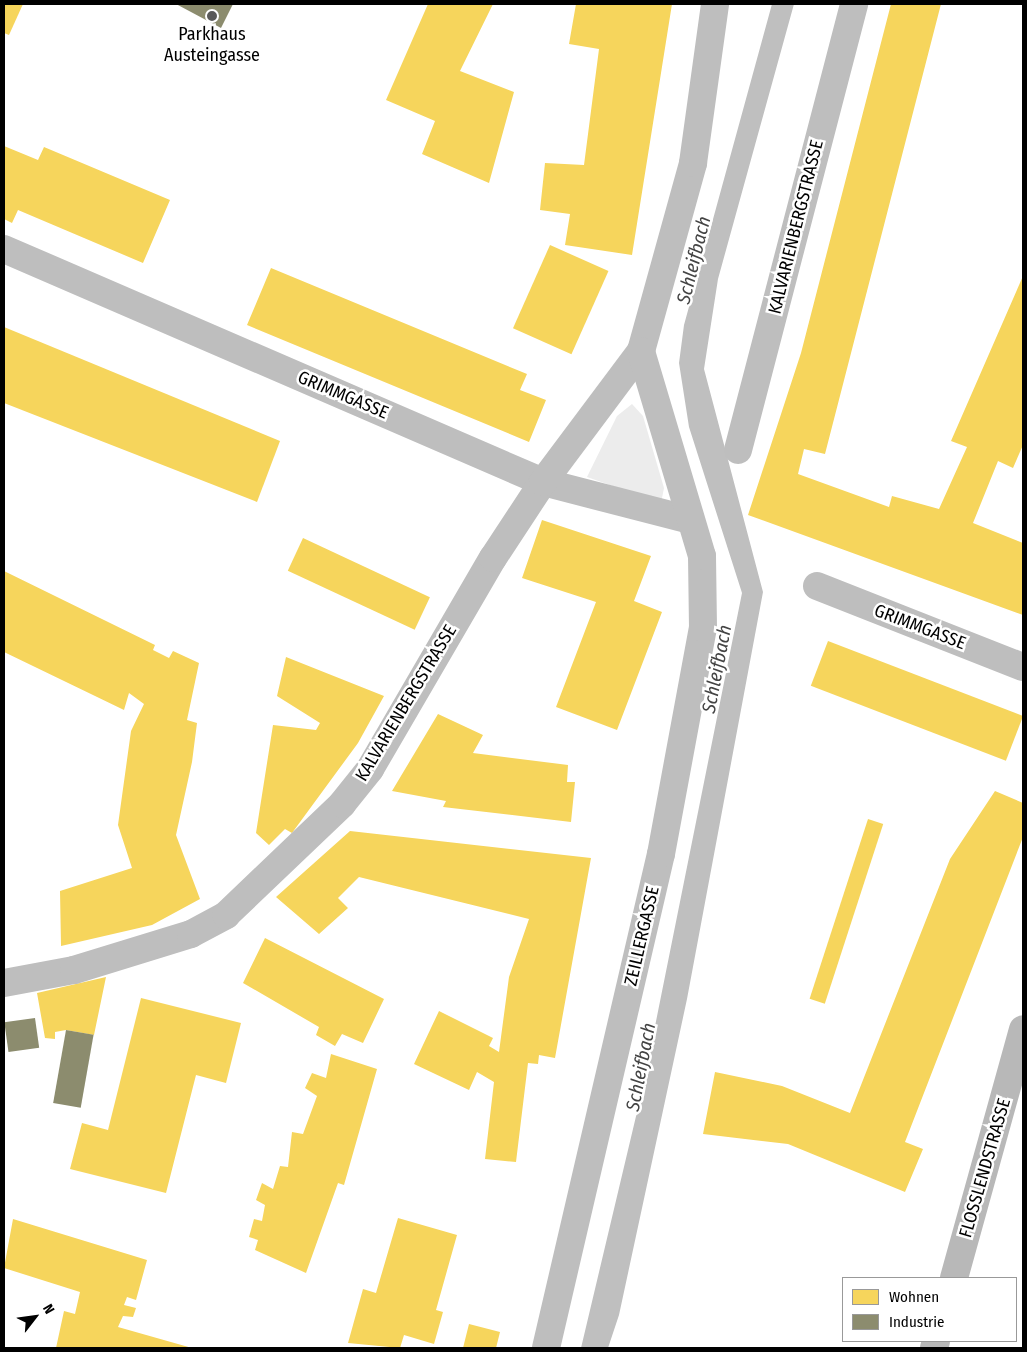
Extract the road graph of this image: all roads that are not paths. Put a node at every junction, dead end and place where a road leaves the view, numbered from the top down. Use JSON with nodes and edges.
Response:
{"nodes":[{"id":1,"x":715,"y":4,"type":"edge"},
{"id":2,"x":854,"y":4,"type":"edge"},
{"id":3,"x":4,"y":249,"type":"edge"},
{"id":4,"x":641,"y":351,"type":"junction"},
{"id":5,"x":738,"y":450,"type":"dead end"},
{"id":6,"x":543,"y":482,"type":"junction"},
{"id":7,"x":690,"y":520,"type":"junction"},
{"id":8,"x":817,"y":586,"type":"dead end"},
{"id":9,"x":1023,"y":667,"type":"edge"},
{"id":10,"x":4,"y":983,"type":"edge"},
{"id":11,"x":1023,"y":1029,"type":"edge"},
{"id":12,"x":954,"y":1277,"type":"edge"},
{"id":13,"x":546,"y":1348,"type":"edge"}],
"edges":[{"from":1,"to":4,"type":"street","name":"KALVARIENBERGSTRASSE"},
{"from":2,"to":5,"type":"street","name":"KALVARIENBERGSTRASSE"},
{"from":3,"to":6,"type":"street","name":"GRIMMGASSE"},
{"from":4,"to":6,"type":"street","name":"KALVARIENBERGSTRASSE"},
{"from":4,"to":7,"type":"street"},
{"from":6,"to":7,"type":"street","name":"GRIMMGASSE"},
{"from":6,"to":10,"type":"street","name":"KALVARIENBERGSTRASSE"},
{"from":7,"to":13,"type":"street","name":"ZEILLERGASSE"},
{"from":8,"to":9,"type":"street","name":"GRIMMGASSE"},
{"from":11,"to":12,"type":"main road","name":"FLOSSLENDSTRASSE"}]}
